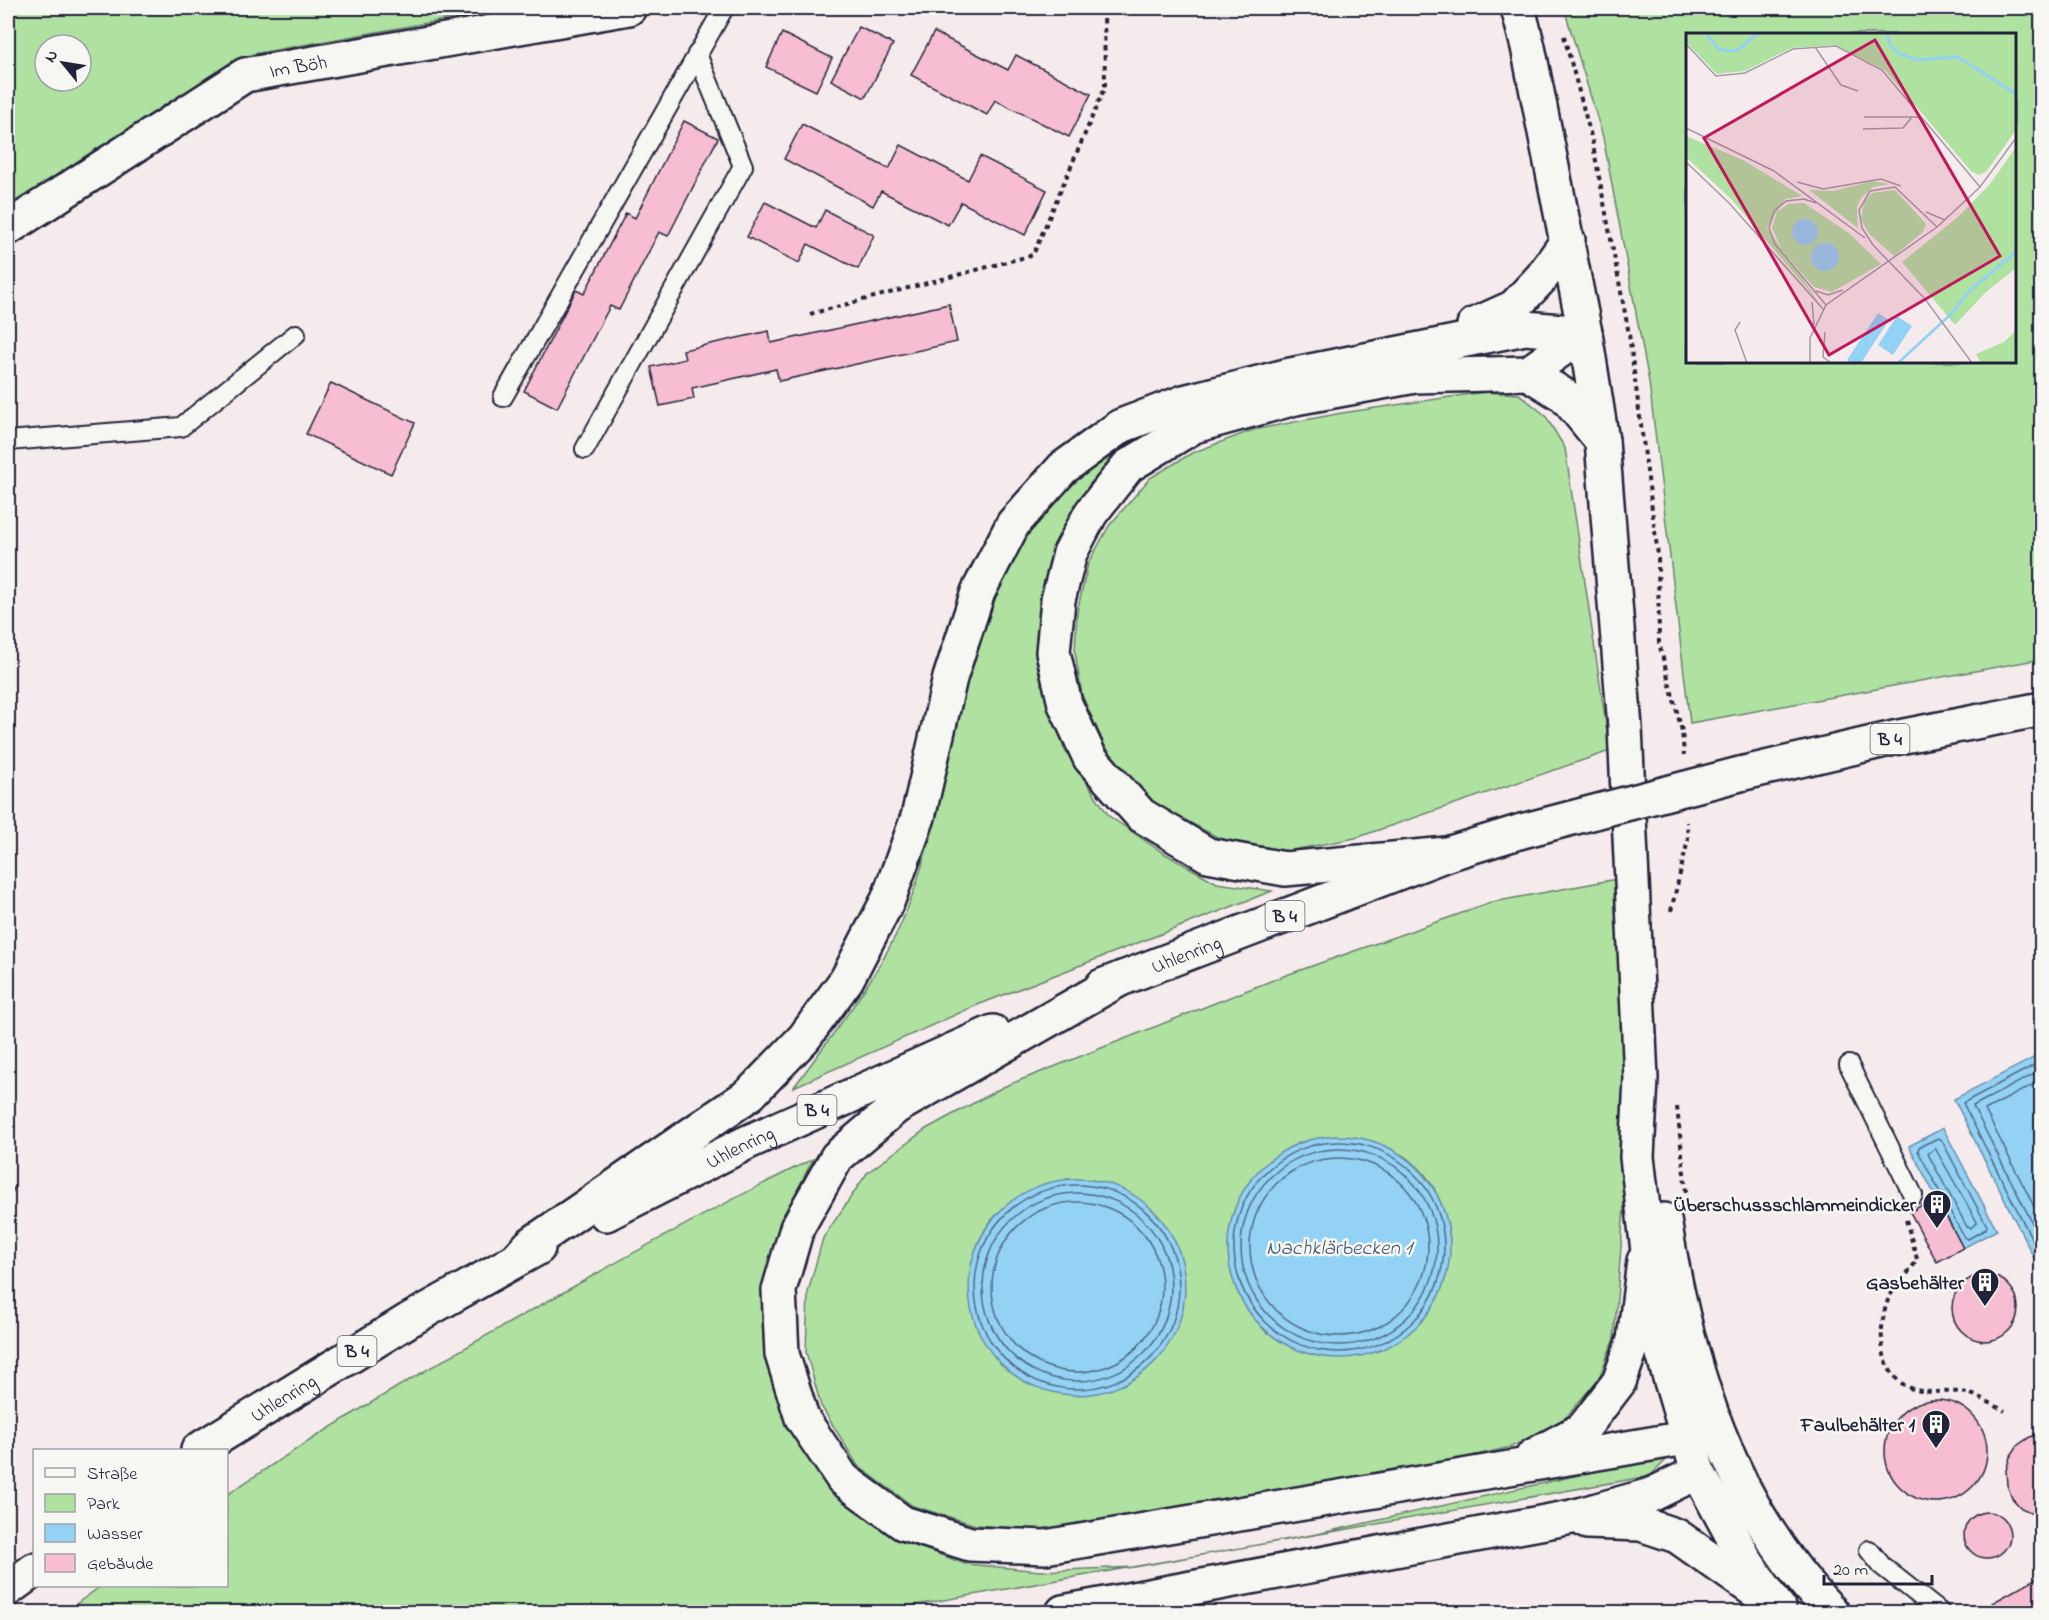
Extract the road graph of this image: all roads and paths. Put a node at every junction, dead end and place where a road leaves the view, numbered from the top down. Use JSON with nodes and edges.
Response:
{"nodes":[{"id":1,"x":629,"y":8,"type":"edge"},
{"id":2,"x":724,"y":8,"type":"edge"},
{"id":3,"x":1104,"y":8,"type":"edge"},
{"id":4,"x":1518,"y":8,"type":"edge"},
{"id":5,"x":697,"y":54,"type":"junction"},
{"id":6,"x":8,"y":228,"type":"edge"},
{"id":7,"x":1568,"y":240,"type":"junction"},
{"id":8,"x":810,"y":314,"type":"dead end"},
{"id":9,"x":1585,"y":333,"type":"junction"},
{"id":10,"x":297,"y":334,"type":"dead end"},
{"id":11,"x":1435,"y":344,"type":"junction"},
{"id":12,"x":1528,"y":373,"type":"junction"},
{"id":13,"x":503,"y":397,"type":"dead end"},
{"id":14,"x":8,"y":441,"type":"edge"},
{"id":15,"x":1602,"y":441,"type":"junction"},
{"id":16,"x":585,"y":449,"type":"dead end"},
{"id":17,"x":2042,"y":709,"type":"edge"},
{"id":18,"x":1447,"y":854,"type":"junction"},
{"id":19,"x":1122,"y":978,"type":"junction"},
{"id":20,"x":1849,"y":1065,"type":"dead end"},
{"id":21,"x":1641,"y":1079,"type":"junction"},
{"id":22,"x":1913,"y":1195,"type":"joint"},
{"id":23,"x":519,"y":1257,"type":"junction"},
{"id":24,"x":1648,"y":1258,"type":"junction"},
{"id":25,"x":2005,"y":1411,"type":"dead end"},
{"id":26,"x":1686,"y":1438,"type":"junction"},
{"id":27,"x":1721,"y":1444,"type":"junction"},
{"id":28,"x":200,"y":1449,"type":"edge"},
{"id":29,"x":1508,"y":1469,"type":"junction"},
{"id":30,"x":1698,"y":1472,"type":"junction"},
{"id":31,"x":1572,"y":1517,"type":"junction"},
{"id":32,"x":1869,"y":1550,"type":"dead end"},
{"id":33,"x":33,"y":1571,"type":"edge"},
{"id":34,"x":8,"y":1589,"type":"edge"},
{"id":35,"x":1781,"y":1610,"type":"edge"},
{"id":36,"x":1063,"y":1612,"type":"edge"},
{"id":37,"x":1832,"y":1612,"type":"edge"},
{"id":38,"x":1940,"y":1612,"type":"edge"}],
"edges":[{"from":1,"to":6,"type":"main road","name":"Im Böh"},
{"from":2,"to":5,"type":"lane"},
{"from":3,"to":8,"type":"path"},
{"from":4,"to":7,"type":"main road"},
{"from":5,"to":13,"type":"lane"},
{"from":5,"to":16,"type":"lane"},
{"from":7,"to":9,"type":"main road"},
{"from":7,"to":11,"type":"main road"},
{"from":9,"to":11,"type":"main road"},
{"from":9,"to":12,"type":"main road"},
{"from":9,"to":15,"type":"main road"},
{"from":10,"to":14,"type":"lane"},
{"from":11,"to":23,"type":"main road"},
{"from":12,"to":15,"type":"main road"},
{"from":12,"to":18,"type":"main road"},
{"from":15,"to":21,"type":"main road"},
{"from":17,"to":18,"type":"main road","number":"B 4","bridge":true},
{"from":18,"to":19,"type":"main road","name":"Uhlenring","number":"B 4"},
{"from":19,"to":23,"type":"main road","name":"Uhlenring","number":"B 4"},
{"from":19,"to":29,"type":"main road"},
{"from":20,"to":22,"type":"lane"},
{"from":21,"to":24,"type":"main road"},
{"from":21,"to":27,"type":"main road"},
{"from":22,"to":25,"type":"path"},
{"from":23,"to":28,"type":"main road","name":"Uhlenring","number":"B 4"},
{"from":24,"to":26,"type":"main road"},
{"from":24,"to":29,"type":"main road"},
{"from":26,"to":27,"type":"main road"},
{"from":26,"to":29,"type":"main road"},
{"from":26,"to":30,"type":"main road"},
{"from":27,"to":30,"type":"main road"},
{"from":27,"to":37,"type":"main road"},
{"from":30,"to":31,"type":"main road"},
{"from":30,"to":35,"type":"main road"},
{"from":31,"to":35,"type":"main road"},
{"from":31,"to":36,"type":"main road"},
{"from":32,"to":38,"type":"lane"},
{"from":33,"to":34,"type":"main road"}]}
